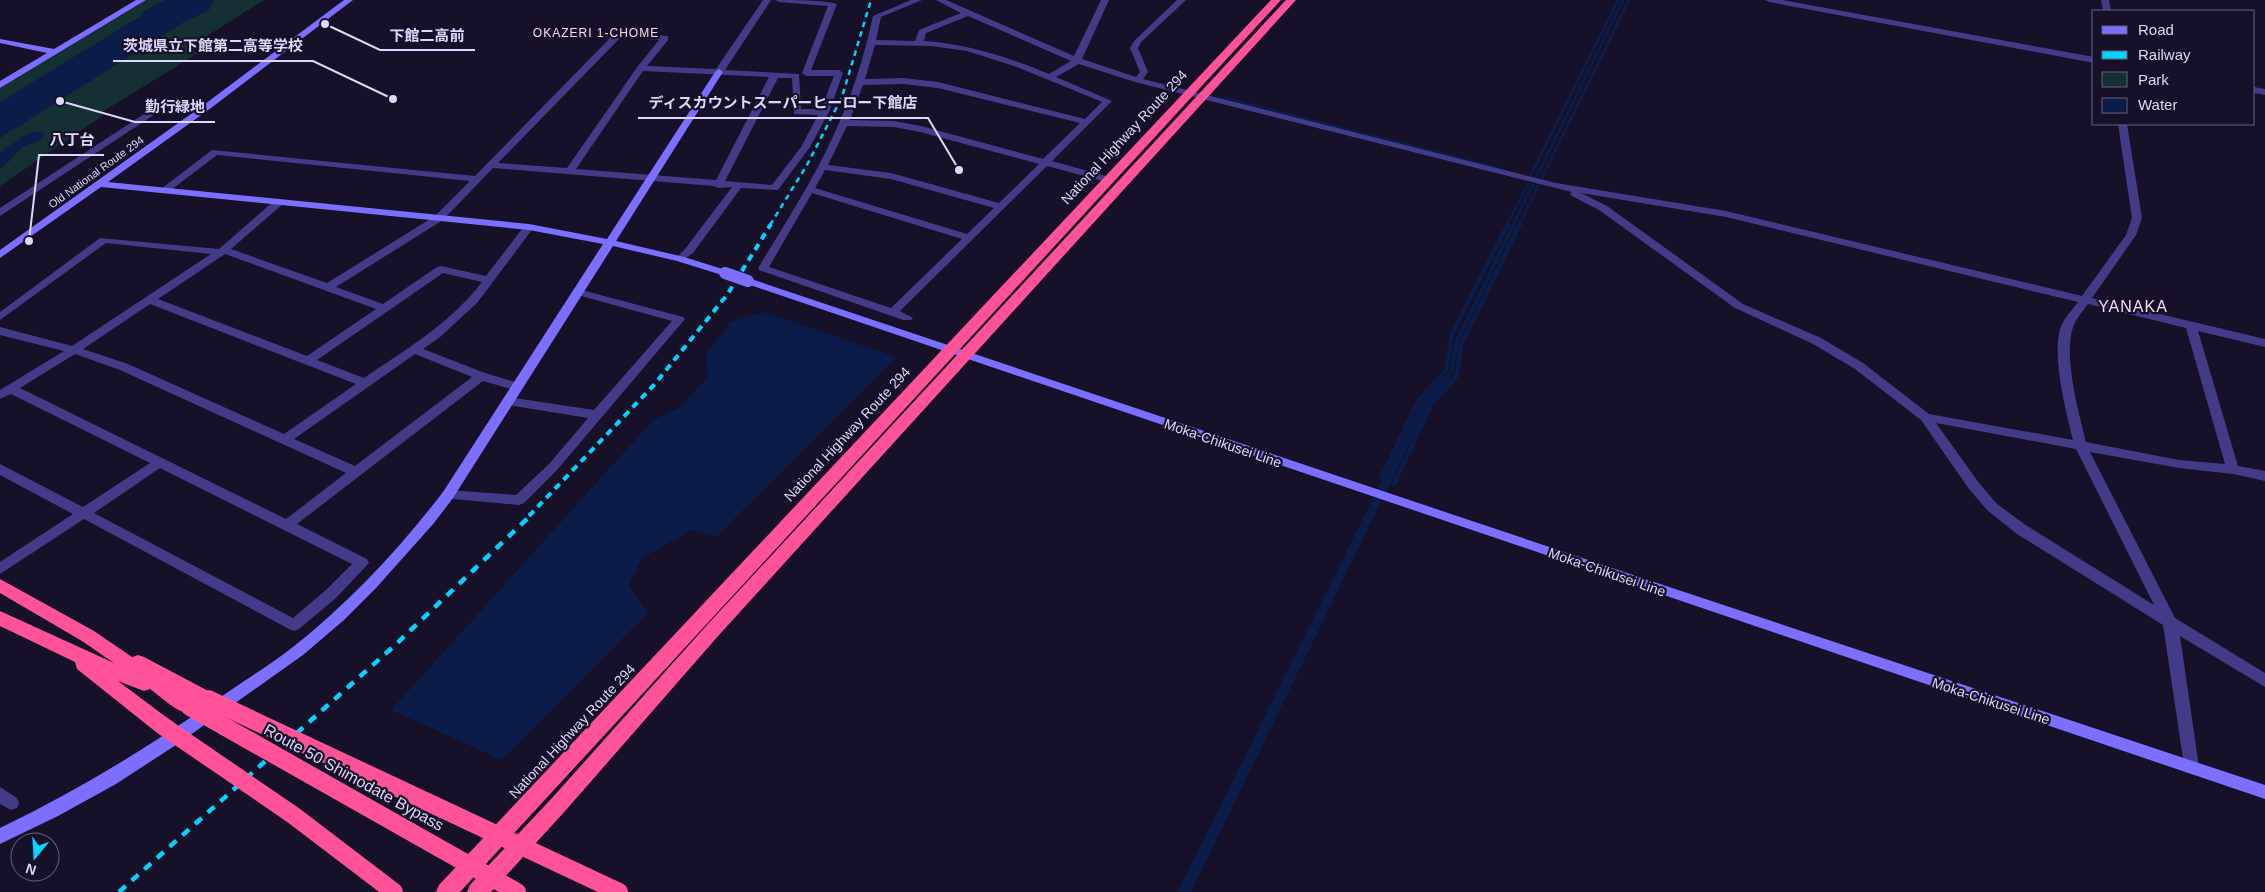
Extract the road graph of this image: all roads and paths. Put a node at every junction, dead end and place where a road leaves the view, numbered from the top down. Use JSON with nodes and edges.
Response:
{"nodes":[{"id":1,"x":142,"y":0,"type":"edge"},
{"id":2,"x":349,"y":0,"type":"edge"},
{"id":3,"x":767,"y":0,"type":"edge"},
{"id":4,"x":779,"y":0,"type":"edge"},
{"id":5,"x":918,"y":0,"type":"edge"},
{"id":6,"x":940,"y":0,"type":"edge"},
{"id":7,"x":1105,"y":0,"type":"edge"},
{"id":8,"x":1182,"y":0,"type":"edge"},
{"id":9,"x":1276,"y":0,"type":"edge"},
{"id":10,"x":1291,"y":0,"type":"edge"},
{"id":11,"x":1769,"y":0,"type":"edge"},
{"id":12,"x":968,"y":13,"type":"junction"},
{"id":13,"x":0,"y":41,"type":"edge"},
{"id":14,"x":871,"y":42,"type":"junction"},
{"id":15,"x":919,"y":43,"type":"junction"},
{"id":16,"x":54,"y":52,"type":"junction"},
{"id":17,"x":2092,"y":60,"type":"edge"},
{"id":18,"x":1078,"y":61,"type":"junction"},
{"id":19,"x":641,"y":68,"type":"junction"},
{"id":20,"x":719,"y":72,"type":"junction"},
{"id":21,"x":806,"y":73,"type":"junction"},
{"id":22,"x":775,"y":75,"type":"junction"},
{"id":23,"x":796,"y":76,"type":"junction"},
{"id":24,"x":1048,"y":78,"type":"junction"},
{"id":25,"x":1138,"y":80,"type":"junction"},
{"id":26,"x":860,"y":82,"type":"junction"},
{"id":27,"x":0,"y":84,"type":"edge"},
{"id":28,"x":1189,"y":92,"type":"junction"},
{"id":29,"x":1204,"y":96,"type":"junction"},
{"id":30,"x":208,"y":106,"type":"junction"},
{"id":31,"x":824,"y":112,"type":"junction"},
{"id":32,"x":1087,"y":122,"type":"junction"},
{"id":33,"x":844,"y":123,"type":"junction"},
{"id":34,"x":2123,"y":125,"type":"edge"},
{"id":35,"x":1046,"y":163,"type":"junction"},
{"id":36,"x":491,"y":165,"type":"junction"},
{"id":37,"x":822,"y":167,"type":"junction"},
{"id":38,"x":570,"y":172,"type":"junction"},
{"id":39,"x":650,"y":178,"type":"junction"},
{"id":40,"x":478,"y":179,"type":"junction"},
{"id":41,"x":1110,"y":180,"type":"junction"},
{"id":42,"x":98,"y":184,"type":"junction"},
{"id":43,"x":718,"y":185,"type":"junction"},
{"id":44,"x":738,"y":186,"type":"junction"},
{"id":45,"x":1556,"y":186,"type":"junction"},
{"id":46,"x":809,"y":189,"type":"junction"},
{"id":47,"x":164,"y":191,"type":"junction"},
{"id":48,"x":279,"y":202,"type":"junction"},
{"id":49,"x":1002,"y":207,"type":"junction"},
{"id":50,"x":0,"y":214,"type":"edge"},
{"id":51,"x":439,"y":218,"type":"junction"},
{"id":52,"x":529,"y":227,"type":"junction"},
{"id":53,"x":970,"y":238,"type":"junction"},
{"id":54,"x":608,"y":242,"type":"junction"},
{"id":55,"x":222,"y":251,"type":"junction"},
{"id":56,"x":0,"y":255,"type":"edge"},
{"id":57,"x":680,"y":259,"type":"junction"},
{"id":58,"x":489,"y":280,"type":"junction"},
{"id":59,"x":328,"y":287,"type":"junction"},
{"id":60,"x":578,"y":292,"type":"junction"},
{"id":61,"x":2083,"y":299,"type":"junction"},
{"id":62,"x":150,"y":300,"type":"junction"},
{"id":63,"x":385,"y":308,"type":"junction"},
{"id":64,"x":893,"y":312,"type":"junction"},
{"id":65,"x":0,"y":317,"type":"edge"},
{"id":66,"x":907,"y":318,"type":"dead end"},
{"id":67,"x":2192,"y":325,"type":"junction"},
{"id":68,"x":0,"y":331,"type":"edge"},
{"id":69,"x":2265,"y":343,"type":"edge"},
{"id":70,"x":413,"y":349,"type":"junction"},
{"id":71,"x":950,"y":349,"type":"junction"},
{"id":72,"x":74,"y":350,"type":"junction"},
{"id":73,"x":967,"y":355,"type":"junction"},
{"id":74,"x":309,"y":360,"type":"junction"},
{"id":75,"x":481,"y":376,"type":"junction"},
{"id":76,"x":365,"y":383,"type":"junction"},
{"id":77,"x":518,"y":387,"type":"junction"},
{"id":78,"x":6,"y":392,"type":"edge"},
{"id":79,"x":508,"y":401,"type":"junction"},
{"id":80,"x":598,"y":415,"type":"junction"},
{"id":81,"x":1926,"y":417,"type":"junction"},
{"id":82,"x":284,"y":440,"type":"junction"},
{"id":83,"x":2081,"y":447,"type":"junction"},
{"id":84,"x":160,"y":462,"type":"junction"},
{"id":85,"x":0,"y":469,"type":"edge"},
{"id":86,"x":2233,"y":469,"type":"junction"},
{"id":87,"x":356,"y":472,"type":"junction"},
{"id":88,"x":2265,"y":476,"type":"edge"},
{"id":89,"x":448,"y":495,"type":"junction"},
{"id":90,"x":84,"y":513,"type":"junction"},
{"id":91,"x":287,"y":525,"type":"junction"},
{"id":92,"x":0,"y":568,"type":"edge"},
{"id":93,"x":0,"y":585,"type":"edge"},
{"id":94,"x":0,"y":618,"type":"edge"},
{"id":95,"x":2169,"y":620,"type":"junction"},
{"id":96,"x":88,"y":636,"type":"junction"},
{"id":97,"x":66,"y":651,"type":"junction"},
{"id":98,"x":2265,"y":681,"type":"edge"},
{"id":99,"x":172,"y":696,"type":"junction"},
{"id":100,"x":2191,"y":767,"type":"junction"},
{"id":101,"x":2265,"y":792,"type":"edge"},
{"id":102,"x":0,"y":836,"type":"edge"},
{"id":103,"x":394,"y":892,"type":"edge"},
{"id":104,"x":446,"y":892,"type":"edge"},
{"id":105,"x":477,"y":892,"type":"edge"},
{"id":106,"x":517,"y":892,"type":"edge"},
{"id":107,"x":618,"y":892,"type":"edge"}],
"edges":[{"from":1,"to":16,"type":"street"},
{"from":2,"to":30,"type":"street","name":"Old National Route 294"},
{"from":3,"to":20,"type":"street"},
{"from":4,"to":21,"type":"street"},
{"from":5,"to":14,"type":"street"},
{"from":6,"to":12,"type":"street"},
{"from":7,"to":18,"type":"street"},
{"from":8,"to":25,"type":"street"},
{"from":9,"to":28,"type":"highway","name":"National Highway Route 294"},
{"from":10,"to":29,"type":"highway"},
{"from":11,"to":17,"type":"street"},
{"from":12,"to":15,"type":"street"},
{"from":12,"to":18,"type":"street"},
{"from":13,"to":16,"type":"street"},
{"from":14,"to":15,"type":"street"},
{"from":14,"to":26,"type":"street"},
{"from":15,"to":24,"type":"street"},
{"from":16,"to":27,"type":"street"},
{"from":18,"to":24,"type":"street"},
{"from":18,"to":25,"type":"street"},
{"from":19,"to":20,"type":"street"},
{"from":19,"to":36,"type":"street"},
{"from":19,"to":38,"type":"street"},
{"from":20,"to":22,"type":"street"},
{"from":20,"to":39,"type":"street"},
{"from":21,"to":23,"type":"street"},
{"from":21,"to":31,"type":"street"},
{"from":22,"to":23,"type":"street"},
{"from":22,"to":43,"type":"street"},
{"from":23,"to":31,"type":"street"},
{"from":24,"to":32,"type":"street"},
{"from":25,"to":28,"type":"street"},
{"from":26,"to":32,"type":"street"},
{"from":26,"to":33,"type":"street"},
{"from":28,"to":29,"type":"street"},
{"from":28,"to":41,"type":"highway","name":"National Highway Route 294"},
{"from":29,"to":45,"type":"street"},
{"from":29,"to":73,"type":"highway"},
{"from":30,"to":42,"type":"street","name":"Old National Route 294"},
{"from":30,"to":50,"type":"street"},
{"from":31,"to":44,"type":"street"},
{"from":32,"to":35,"type":"street"},
{"from":33,"to":35,"type":"street"},
{"from":33,"to":37,"type":"street"},
{"from":34,"to":61,"type":"street"},
{"from":35,"to":41,"type":"street"},
{"from":35,"to":49,"type":"street"},
{"from":36,"to":38,"type":"street"},
{"from":36,"to":40,"type":"street"},
{"from":37,"to":46,"type":"street"},
{"from":37,"to":49,"type":"street"},
{"from":38,"to":39,"type":"street"},
{"from":39,"to":43,"type":"street"},
{"from":39,"to":54,"type":"street"},
{"from":40,"to":47,"type":"street"},
{"from":40,"to":51,"type":"street"},
{"from":41,"to":71,"type":"highway","name":"National Highway Route 294"},
{"from":42,"to":47,"type":"street","name":"Moka-Chikusei Line"},
{"from":42,"to":56,"type":"street","name":"Old National Route 294"},
{"from":43,"to":44,"type":"street"},
{"from":44,"to":57,"type":"street"},
{"from":45,"to":61,"type":"street"},
{"from":45,"to":81,"type":"street"},
{"from":46,"to":53,"type":"street"},
{"from":46,"to":64,"type":"street"},
{"from":47,"to":48,"type":"street","name":"Moka-Chikusei Line"},
{"from":48,"to":51,"type":"street","name":"Moka-Chikusei Line"},
{"from":48,"to":55,"type":"street"},
{"from":49,"to":53,"type":"street"},
{"from":51,"to":52,"type":"street","name":"Moka-Chikusei Line"},
{"from":51,"to":59,"type":"street"},
{"from":52,"to":54,"type":"street","name":"Moka-Chikusei Line"},
{"from":52,"to":58,"type":"street"},
{"from":53,"to":64,"type":"street"},
{"from":54,"to":57,"type":"street","name":"Moka-Chikusei Line"},
{"from":54,"to":60,"type":"street"},
{"from":55,"to":59,"type":"street"},
{"from":55,"to":62,"type":"street"},
{"from":55,"to":65,"type":"street"},
{"from":57,"to":71,"type":"street","name":"Moka-Chikusei Line","bridge":true},
{"from":58,"to":63,"type":"street"},
{"from":58,"to":70,"type":"street"},
{"from":59,"to":63,"type":"street"},
{"from":60,"to":77,"type":"street"},
{"from":60,"to":80,"type":"street"},
{"from":61,"to":67,"type":"street"},
{"from":61,"to":83,"type":"street"},
{"from":62,"to":72,"type":"street"},
{"from":62,"to":74,"type":"street"},
{"from":63,"to":74,"type":"street"},
{"from":64,"to":66,"type":"street"},
{"from":67,"to":69,"type":"street"},
{"from":67,"to":86,"type":"street"},
{"from":68,"to":72,"type":"street"},
{"from":70,"to":75,"type":"street"},
{"from":70,"to":76,"type":"street"},
{"from":71,"to":73,"type":"street","name":"Moka-Chikusei Line"},
{"from":71,"to":104,"type":"highway","name":"National Highway Route 294"},
{"from":72,"to":78,"type":"street"},
{"from":72,"to":82,"type":"street"},
{"from":73,"to":100,"type":"street","name":"Moka-Chikusei Line"},
{"from":73,"to":105,"type":"highway"},
{"from":74,"to":76,"type":"street"},
{"from":75,"to":77,"type":"street"},
{"from":75,"to":87,"type":"street"},
{"from":76,"to":82,"type":"street"},
{"from":77,"to":79,"type":"street"},
{"from":78,"to":84,"type":"street"},
{"from":79,"to":80,"type":"street"},
{"from":79,"to":89,"type":"street"},
{"from":80,"to":89,"type":"street"},
{"from":81,"to":83,"type":"street"},
{"from":81,"to":95,"type":"street"},
{"from":82,"to":87,"type":"street"},
{"from":83,"to":86,"type":"street"},
{"from":83,"to":95,"type":"street"},
{"from":84,"to":90,"type":"street"},
{"from":84,"to":91,"type":"street"},
{"from":85,"to":90,"type":"street"},
{"from":86,"to":88,"type":"street"},
{"from":87,"to":91,"type":"street"},
{"from":89,"to":102,"type":"street"},
{"from":90,"to":91,"type":"street"},
{"from":90,"to":92,"type":"street"},
{"from":93,"to":96,"type":"highway","name":"Route 50 Shimodate Bypass"},
{"from":94,"to":97,"type":"highway","name":"Route 50 Shimodate Bypass"},
{"from":95,"to":98,"type":"street"},
{"from":95,"to":100,"type":"street"},
{"from":96,"to":99,"type":"highway","name":"Route 50 Shimodate Bypass"},
{"from":96,"to":107,"type":"highway","bridge":true},
{"from":97,"to":99,"type":"highway","name":"Route 50 Shimodate Bypass"},
{"from":97,"to":103,"type":"highway","bridge":true},
{"from":99,"to":106,"type":"highway","name":"Route 50 Shimodate Bypass","bridge":true},
{"from":100,"to":101,"type":"street","name":"Moka-Chikusei Line"}]}
